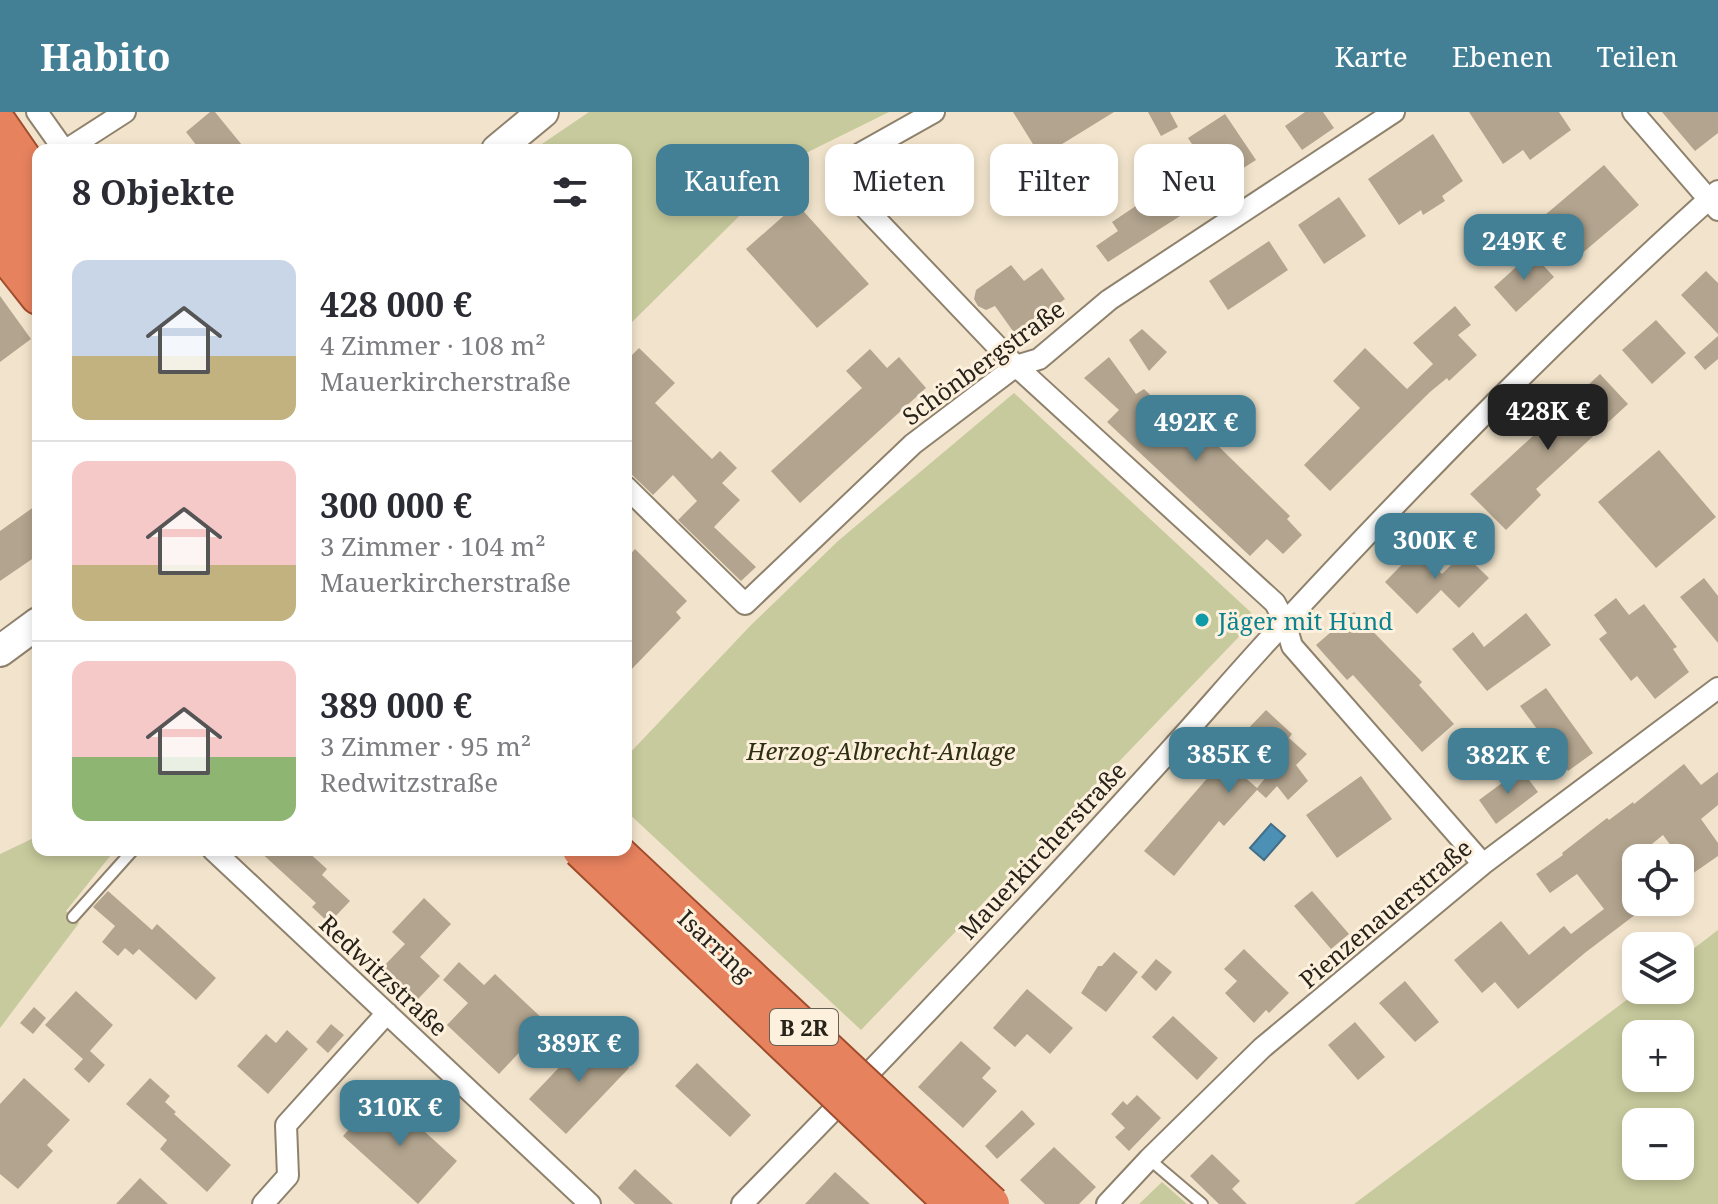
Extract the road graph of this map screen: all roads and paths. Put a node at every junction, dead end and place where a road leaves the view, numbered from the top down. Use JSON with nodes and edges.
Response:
{"nodes":[{"id":1,"x":37,"y":112,"type":"edge"},
{"id":2,"x":125,"y":112,"type":"edge"},
{"id":3,"x":543,"y":112,"type":"edge"},
{"id":4,"x":934,"y":112,"type":"edge"},
{"id":5,"x":1394,"y":112,"type":"edge"},
{"id":6,"x":1633,"y":112,"type":"edge"},
{"id":7,"x":0,"y":124,"type":"edge"},
{"id":8,"x":61,"y":144,"type":"edge"},
{"id":9,"x":74,"y":144,"type":"edge"},
{"id":10,"x":504,"y":144,"type":"edge"},
{"id":11,"x":0,"y":169,"type":"edge"},
{"id":12,"x":32,"y":170,"type":"edge"},
{"id":13,"x":1715,"y":200,"type":"edge"},
{"id":14,"x":0,"y":212,"type":"edge"},
{"id":15,"x":32,"y":213,"type":"edge"},
{"id":16,"x":0,"y":249,"type":"edge"},
{"id":17,"x":32,"y":253,"type":"edge"},
{"id":18,"x":32,"y":289,"type":"edge"},
{"id":19,"x":1016,"y":366,"type":"junction"},
{"id":20,"x":632,"y":493,"type":"edge"},
{"id":21,"x":1285,"y":622,"type":"junction"},
{"id":22,"x":32,"y":627,"type":"edge"},
{"id":23,"x":0,"y":651,"type":"edge"},
{"id":24,"x":1718,"y":688,"type":"edge"},
{"id":25,"x":128,"y":856,"type":"edge"},
{"id":26,"x":219,"y":856,"type":"edge"},
{"id":27,"x":586,"y":856,"type":"edge"},
{"id":28,"x":621,"y":856,"type":"edge"},
{"id":29,"x":1483,"y":864,"type":"junction"},
{"id":30,"x":73,"y":917,"type":"dead end"},
{"id":31,"x":387,"y":1013,"type":"junction"},
{"id":32,"x":1149,"y":1159,"type":"junction"},
{"id":33,"x":263,"y":1204,"type":"edge"},
{"id":34,"x":590,"y":1204,"type":"edge"},
{"id":35,"x":742,"y":1204,"type":"edge"},
{"id":36,"x":952,"y":1204,"type":"edge"},
{"id":37,"x":992,"y":1204,"type":"edge"},
{"id":38,"x":1107,"y":1204,"type":"edge"},
{"id":39,"x":1202,"y":1204,"type":"edge"}],
"edges":[{"from":1,"to":8,"type":"street"},
{"from":2,"to":9,"type":"street"},
{"from":3,"to":10,"type":"main road"},
{"from":4,"to":19,"type":"street"},
{"from":5,"to":19,"type":"street","name":"Schönbergstraße"},
{"from":6,"to":13,"type":"street"},
{"from":7,"to":12,"type":"highway"},
{"from":11,"to":15,"type":"highway"},
{"from":13,"to":21,"type":"street","name":"Mauerkircherstraße"},
{"from":14,"to":17,"type":"highway"},
{"from":16,"to":18,"type":"highway"},
{"from":19,"to":20,"type":"street","name":"Schönbergstraße"},
{"from":19,"to":21,"type":"street"},
{"from":21,"to":29,"type":"street"},
{"from":21,"to":35,"type":"street","name":"Mauerkircherstraße"},
{"from":22,"to":23,"type":"main road"},
{"from":24,"to":29,"type":"street","name":"Pienzenauerstraße"},
{"from":25,"to":30,"type":"lane"},
{"from":26,"to":31,"type":"street","name":"Redwitzstraße"},
{"from":27,"to":36,"type":"highway","name":"Isarring","number":"B 2R","bridge":true},
{"from":28,"to":37,"type":"highway","name":"Isarring","number":"B 2R","bridge":true},
{"from":29,"to":32,"type":"street","name":"Pienzenauerstraße"},
{"from":31,"to":33,"type":"street"},
{"from":31,"to":34,"type":"street","name":"Redwitzstraße"},
{"from":32,"to":38,"type":"street","name":"Pienzenauerstraße"},
{"from":32,"to":39,"type":"lane"}]}
